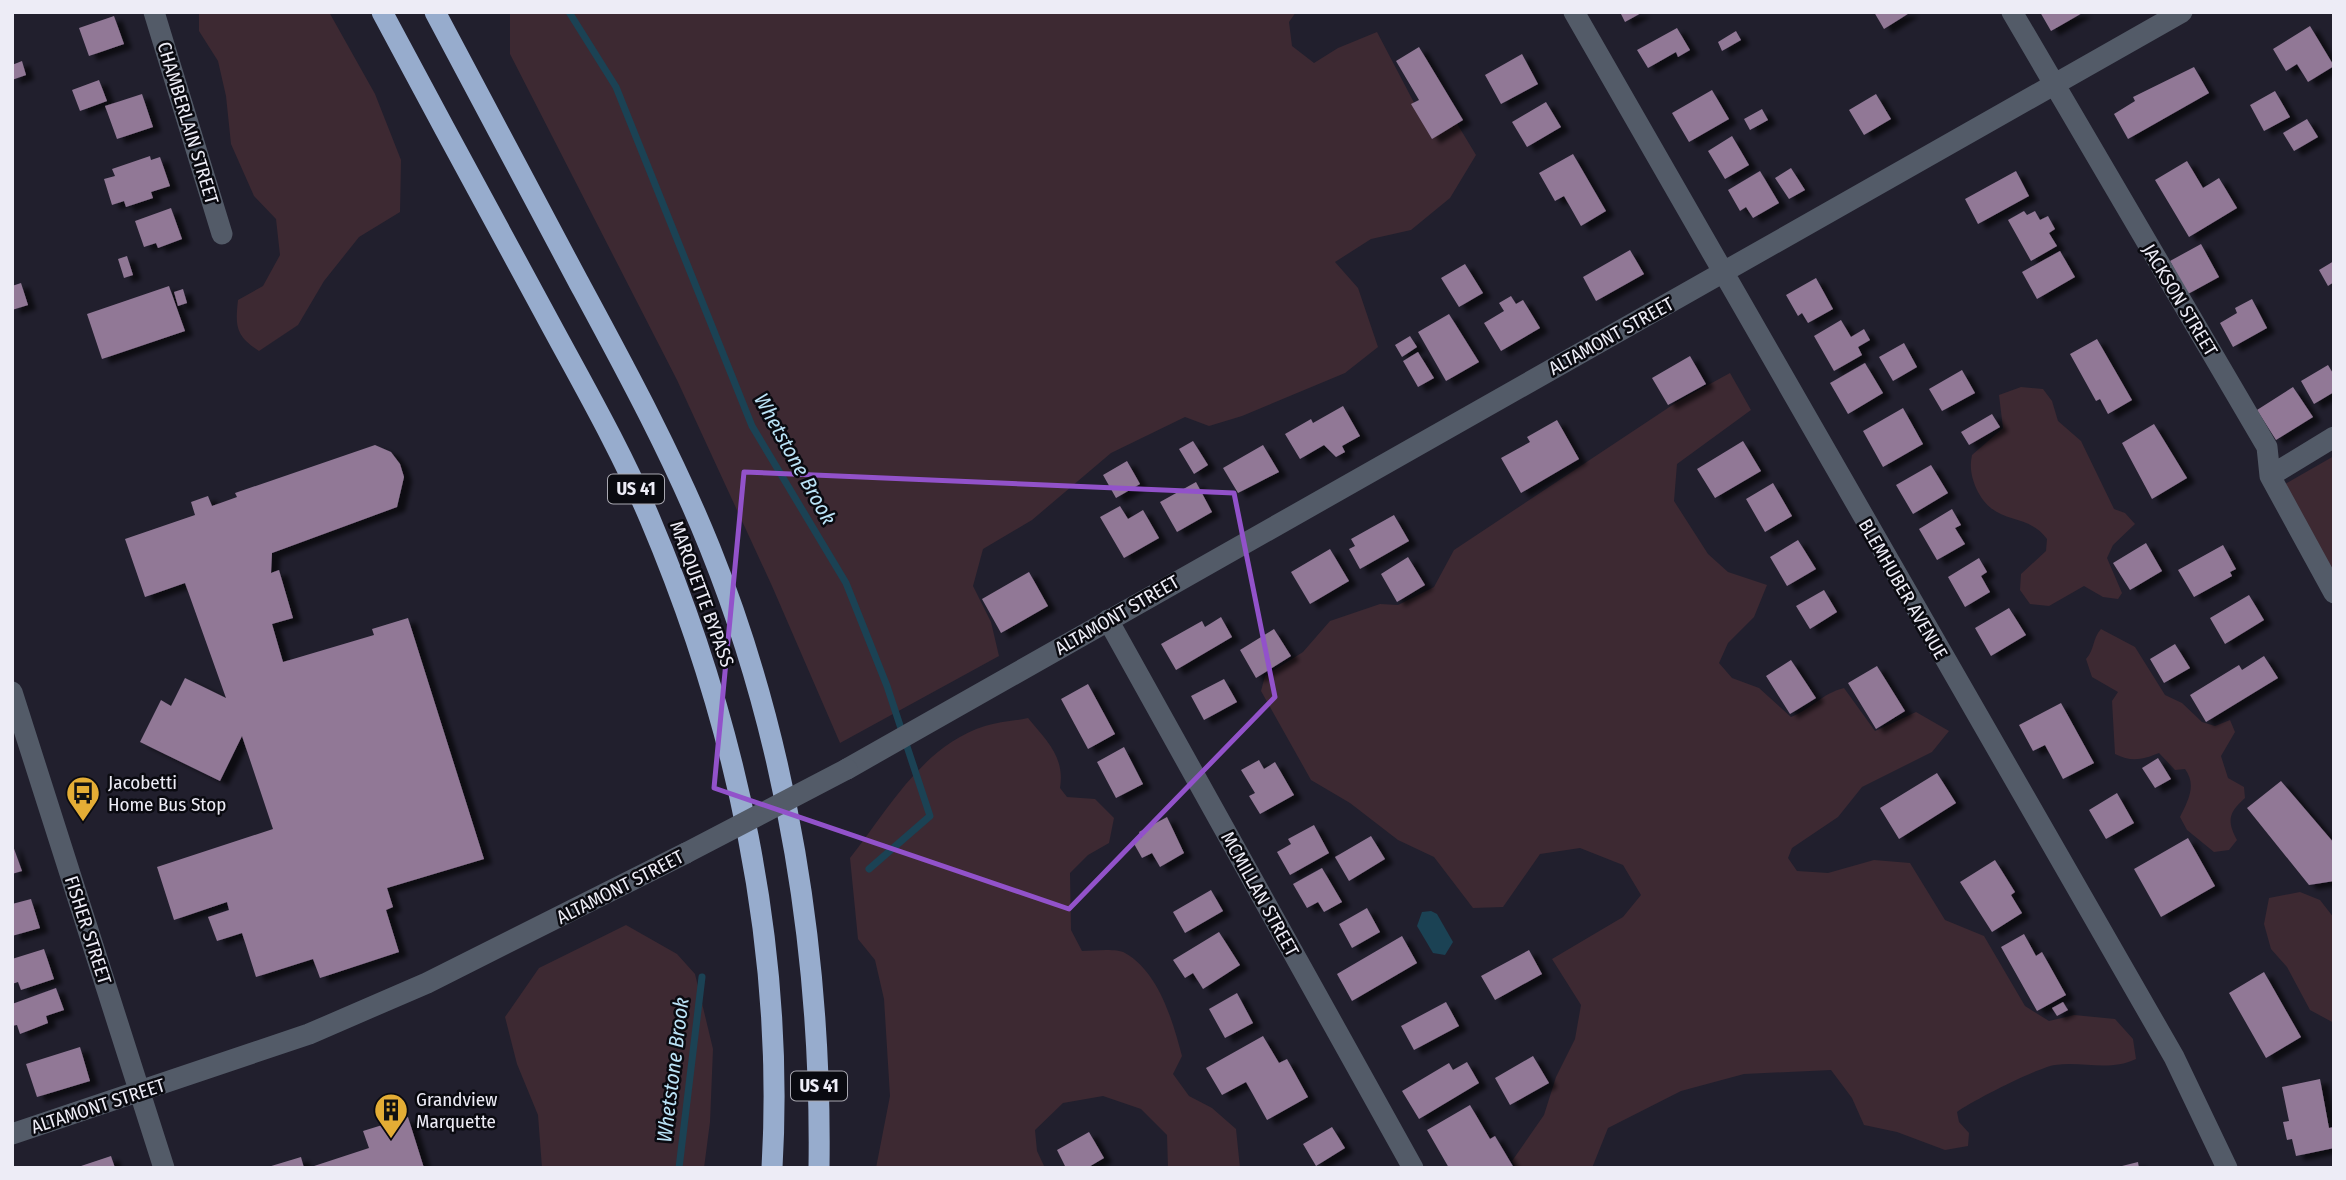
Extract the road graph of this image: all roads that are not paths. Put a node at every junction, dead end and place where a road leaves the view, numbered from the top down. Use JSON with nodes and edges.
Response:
{"nodes":[{"id":1,"x":154,"y":12,"type":"edge"},
{"id":2,"x":382,"y":12,"type":"edge"},
{"id":3,"x":435,"y":12,"type":"edge"},
{"id":4,"x":1574,"y":12,"type":"edge"},
{"id":5,"x":2012,"y":12,"type":"edge"},
{"id":6,"x":2182,"y":12,"type":"edge"},
{"id":7,"x":2054,"y":88,"type":"junction"},
{"id":8,"x":222,"y":234,"type":"dead end"},
{"id":9,"x":1722,"y":274,"type":"junction"},
{"id":10,"x":2334,"y":437,"type":"edge"},
{"id":11,"x":2270,"y":476,"type":"junction"},
{"id":12,"x":2334,"y":593,"type":"edge"},
{"id":13,"x":1108,"y":620,"type":"junction"},
{"id":14,"x":12,"y":692,"type":"edge"},
{"id":15,"x":139,"y":1093,"type":"junction"},
{"id":16,"x":12,"y":1134,"type":"edge"},
{"id":17,"x":164,"y":1168,"type":"edge"},
{"id":18,"x":772,"y":1168,"type":"edge"},
{"id":19,"x":819,"y":1168,"type":"edge"},
{"id":20,"x":1413,"y":1168,"type":"edge"},
{"id":21,"x":2227,"y":1168,"type":"edge"}],
"edges":[{"from":1,"to":8,"type":"street","name":"CHAMBERLAIN STREET"},
{"from":2,"to":18,"type":"highway","name":"MARQUETTE BYPASS","number":"US 41"},
{"from":3,"to":19,"type":"highway","name":"MARQUETTE BYPASS","number":"US 41"},
{"from":4,"to":9,"type":"street","name":"BLEMHUBER AVENUE"},
{"from":5,"to":7,"type":"street","name":"JACKSON STREET"},
{"from":6,"to":7,"type":"street","name":"ALTAMONT STREET"},
{"from":7,"to":9,"type":"street","name":"ALTAMONT STREET"},
{"from":7,"to":11,"type":"street","name":"JACKSON STREET"},
{"from":9,"to":13,"type":"street","name":"ALTAMONT STREET"},
{"from":9,"to":21,"type":"street","name":"BLEMHUBER AVENUE"},
{"from":10,"to":11,"type":"street"},
{"from":11,"to":12,"type":"street","name":"JACKSON STREET"},
{"from":13,"to":15,"type":"street","name":"ALTAMONT STREET","bridge":true},
{"from":13,"to":20,"type":"street","name":"MCMILLAN STREET"},
{"from":14,"to":15,"type":"street","name":"FISHER STREET"},
{"from":15,"to":16,"type":"street","name":"ALTAMONT STREET"},
{"from":15,"to":17,"type":"street","name":"FISHER STREET"}]}
